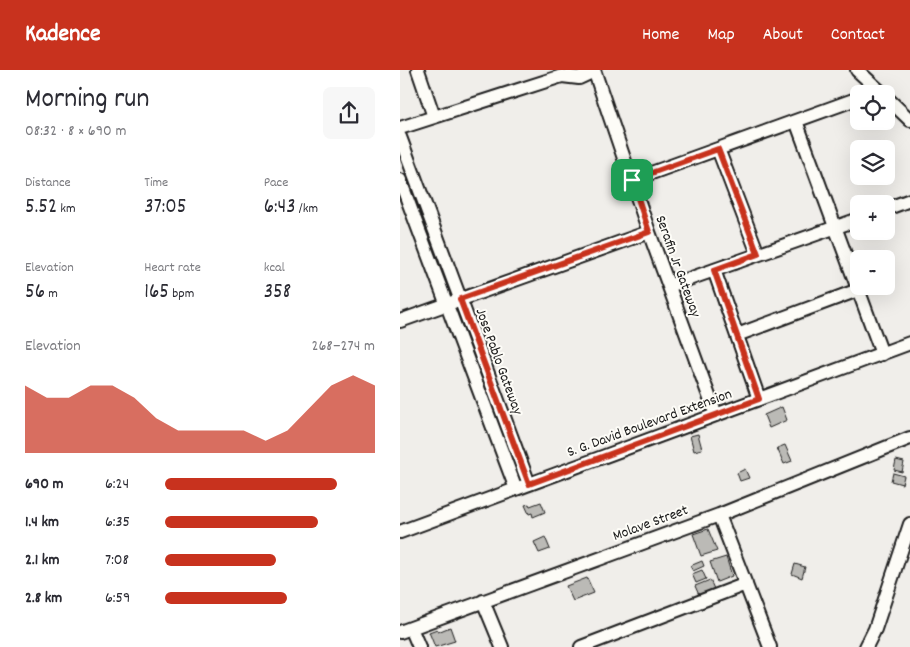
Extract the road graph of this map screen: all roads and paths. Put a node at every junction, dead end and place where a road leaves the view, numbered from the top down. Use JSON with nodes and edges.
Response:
{"nodes":[{"id":1,"x":418,"y":70,"type":"edge"},
{"id":2,"x":594,"y":70,"type":"edge"},
{"id":3,"x":857,"y":70,"type":"edge"},
{"id":4,"x":871,"y":85,"type":"edge"},
{"id":5,"x":850,"y":101,"type":"edge"},
{"id":6,"x":895,"y":107,"type":"edge"},
{"id":7,"x":434,"y":117,"type":"junction"},
{"id":8,"x":910,"y":120,"type":"edge"},
{"id":9,"x":796,"y":121,"type":"junction"},
{"id":10,"x":400,"y":128,"type":"edge"},
{"id":11,"x":400,"y":137,"type":"edge"},
{"id":12,"x":718,"y":149,"type":"junction"},
{"id":13,"x":400,"y":180,"type":"edge"},
{"id":14,"x":632,"y":180,"type":"junction"},
{"id":15,"x":910,"y":200,"type":"edge"},
{"id":16,"x":895,"y":206,"type":"edge"},
{"id":17,"x":850,"y":222,"type":"edge"},
{"id":18,"x":834,"y":227,"type":"junction"},
{"id":19,"x":649,"y":232,"type":"junction"},
{"id":20,"x":758,"y":254,"type":"junction"},
{"id":21,"x":850,"y":269,"type":"edge"},
{"id":22,"x":714,"y":270,"type":"junction"},
{"id":23,"x":669,"y":286,"type":"junction"},
{"id":24,"x":850,"y":293,"type":"edge"},
{"id":25,"x":860,"y":295,"type":"edge"},
{"id":26,"x":460,"y":299,"type":"junction"},
{"id":27,"x":446,"y":304,"type":"junction"},
{"id":28,"x":400,"y":320,"type":"edge"},
{"id":29,"x":737,"y":335,"type":"junction"},
{"id":30,"x":910,"y":343,"type":"edge"},
{"id":31,"x":882,"y":354,"type":"junction"},
{"id":32,"x":759,"y":399,"type":"junction"},
{"id":33,"x":716,"y":415,"type":"junction"},
{"id":34,"x":910,"y":438,"type":"edge"},
{"id":35,"x":529,"y":484,"type":"junction"},
{"id":36,"x":516,"y":489,"type":"junction"},
{"id":37,"x":719,"y":515,"type":"junction"},
{"id":38,"x":910,"y":524,"type":"edge"},
{"id":39,"x":400,"y":532,"type":"edge"},
{"id":40,"x":746,"y":584,"type":"junction"},
{"id":41,"x":483,"y":601,"type":"junction"},
{"id":42,"x":406,"y":630,"type":"edge"},
{"id":43,"x":419,"y":647,"type":"edge"},
{"id":44,"x":502,"y":647,"type":"edge"},
{"id":45,"x":581,"y":647,"type":"edge"},
{"id":46,"x":770,"y":647,"type":"edge"},
{"id":47,"x":866,"y":647,"type":"edge"}],
"edges":[{"from":1,"to":7,"type":"street"},
{"from":2,"to":7,"type":"street"},
{"from":2,"to":14,"type":"street","name":"Serafin Jr Gateway"},
{"from":3,"to":4,"type":"street"},
{"from":5,"to":9,"type":"street"},
{"from":6,"to":8,"type":"street"},
{"from":7,"to":10,"type":"street"},
{"from":9,"to":12,"type":"street"},
{"from":9,"to":18,"type":"street"},
{"from":11,"to":26,"type":"street","name":"Jose Pablo Gateway"},
{"from":12,"to":14,"type":"street"},
{"from":12,"to":20,"type":"street"},
{"from":13,"to":27,"type":"street","name":"Jose Pablo Gateway"},
{"from":14,"to":19,"type":"street","name":"Serafin Jr Gateway"},
{"from":15,"to":16,"type":"street"},
{"from":17,"to":18,"type":"street"},
{"from":18,"to":20,"type":"street"},
{"from":18,"to":21,"type":"street"},
{"from":19,"to":23,"type":"street","name":"Serafin Jr Gateway"},
{"from":19,"to":26,"type":"street"},
{"from":20,"to":22,"type":"street"},
{"from":22,"to":23,"type":"street"},
{"from":22,"to":29,"type":"street"},
{"from":23,"to":33,"type":"street","name":"Serafin Jr Gateway"},
{"from":24,"to":29,"type":"street"},
{"from":25,"to":31,"type":"street"},
{"from":26,"to":27,"type":"street"},
{"from":26,"to":35,"type":"street","name":"Jose Pablo Gateway"},
{"from":27,"to":28,"type":"street"},
{"from":27,"to":36,"type":"street","name":"Jose Pablo Gateway"},
{"from":29,"to":32,"type":"street"},
{"from":30,"to":31,"type":"street","name":"S. G. David Boulevard Extension"},
{"from":31,"to":32,"type":"street","name":"S. G. David Boulevard Extension"},
{"from":32,"to":33,"type":"street","name":"S. G. David Boulevard Extension"},
{"from":33,"to":35,"type":"street","name":"S. G. David Boulevard Extension"},
{"from":34,"to":37,"type":"street","name":"Molave Street"},
{"from":35,"to":36,"type":"street","name":"S. G. David Boulevard Extension"},
{"from":36,"to":39,"type":"street","name":"S. G. David Boulevard Extension"},
{"from":37,"to":40,"type":"street"},
{"from":37,"to":41,"type":"street","name":"Molave Street"},
{"from":38,"to":47,"type":"street"},
{"from":40,"to":45,"type":"street"},
{"from":40,"to":46,"type":"street"},
{"from":41,"to":42,"type":"street","name":"Molave Street"},
{"from":41,"to":44,"type":"street"},
{"from":42,"to":43,"type":"street"}]}
